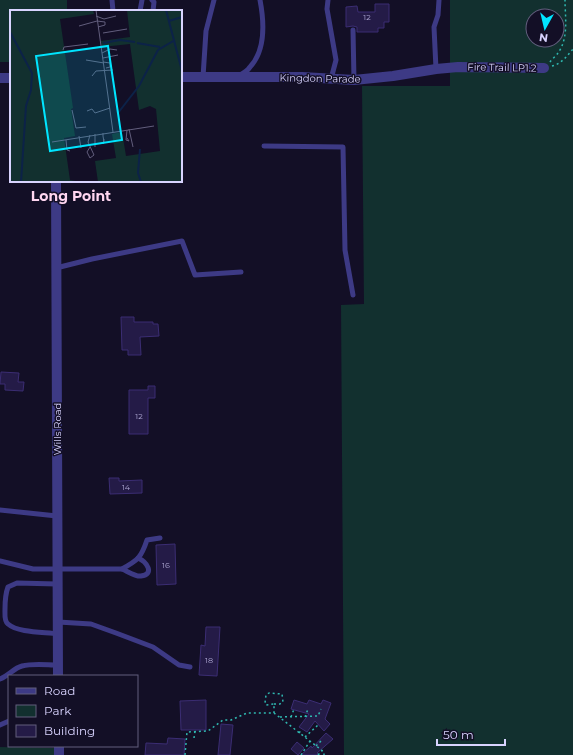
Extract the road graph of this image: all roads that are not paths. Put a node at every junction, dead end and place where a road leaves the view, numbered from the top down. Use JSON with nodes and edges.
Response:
{"nodes":[{"id":1,"x":112,"y":0,"type":"edge"},
{"id":2,"x":142,"y":0,"type":"edge"},
{"id":3,"x":152,"y":0,"type":"edge"},
{"id":4,"x":214,"y":0,"type":"edge"},
{"id":5,"x":260,"y":0,"type":"edge"},
{"id":6,"x":328,"y":0,"type":"edge"},
{"id":7,"x":439,"y":0,"type":"edge"},
{"id":8,"x":113,"y":10,"type":"edge"},
{"id":9,"x":140,"y":10,"type":"edge"},
{"id":10,"x":153,"y":10,"type":"edge"},
{"id":11,"x":353,"y":30,"type":"dead end"},
{"id":12,"x":458,"y":67,"type":"joint"},
{"id":13,"x":436,"y":68,"type":"junction"},
{"id":14,"x":544,"y":68,"type":"road end"},
{"id":15,"x":182,"y":77,"type":"edge"},
{"id":16,"x":203,"y":77,"type":"junction"},
{"id":17,"x":238,"y":77,"type":"junction"},
{"id":18,"x":331,"y":79,"type":"junction"},
{"id":19,"x":354,"y":80,"type":"junction"},
{"id":20,"x":264,"y":146,"type":"dead end"},
{"id":21,"x":56,"y":182,"type":"edge"},
{"id":22,"x":56,"y":268,"type":"junction"},
{"id":23,"x":241,"y":272,"type":"dead end"},
{"id":24,"x":353,"y":295,"type":"dead end"},
{"id":25,"x":0,"y":510,"type":"edge"},
{"id":26,"x":57,"y":516,"type":"junction"},
{"id":27,"x":160,"y":538,"type":"dead end"},
{"id":28,"x":138,"y":558,"type":"junction"},
{"id":29,"x":0,"y":561,"type":"edge"},
{"id":30,"x":57,"y":568,"type":"junction"},
{"id":31,"x":122,"y":569,"type":"junction"},
{"id":32,"x":57,"y":584,"type":"junction"},
{"id":33,"x":58,"y":622,"type":"junction"},
{"id":34,"x":58,"y":634,"type":"junction"},
{"id":35,"x":58,"y":665,"type":"junction"},
{"id":36,"x":190,"y":667,"type":"dead end"},
{"id":37,"x":58,"y":675,"type":"edge"},
{"id":38,"x":0,"y":679,"type":"edge"}],
"edges":[{"from":1,"to":8,"type":"lane"},
{"from":2,"to":9,"type":"lane"},
{"from":3,"to":10,"type":"lane"},
{"from":4,"to":16,"type":"lane"},
{"from":5,"to":17,"type":"lane"},
{"from":6,"to":18,"type":"lane"},
{"from":7,"to":13,"type":"lane"},
{"from":11,"to":19,"type":"lane"},
{"from":12,"to":13,"type":"street","name":"Kingdon Parade"},
{"from":12,"to":14,"type":"street","name":"Fire Trail LP1.2"},
{"from":13,"to":19,"type":"street","name":"Kingdon Parade"},
{"from":15,"to":16,"type":"street","name":"Kingdon Parade"},
{"from":16,"to":17,"type":"street","name":"Kingdon Parade"},
{"from":17,"to":18,"type":"street","name":"Kingdon Parade"},
{"from":18,"to":19,"type":"street","name":"Kingdon Parade"},
{"from":20,"to":24,"type":"lane"},
{"from":21,"to":22,"type":"street","name":"Wills Road"},
{"from":22,"to":23,"type":"lane"},
{"from":22,"to":26,"type":"street","name":"Wills Road"},
{"from":25,"to":26,"type":"lane"},
{"from":26,"to":30,"type":"street","name":"Wills Road"},
{"from":27,"to":28,"type":"lane"},
{"from":28,"to":31,"type":"lane"},
{"from":28,"to":31,"type":"lane"},
{"from":29,"to":30,"type":"lane"},
{"from":30,"to":31,"type":"lane"},
{"from":30,"to":32,"type":"street","name":"Wills Road"},
{"from":32,"to":33,"type":"street","name":"Wills Road"},
{"from":32,"to":34,"type":"lane"},
{"from":33,"to":34,"type":"street","name":"Wills Road"},
{"from":33,"to":36,"type":"lane"},
{"from":34,"to":35,"type":"street","name":"Wills Road"},
{"from":35,"to":37,"type":"street","name":"Wills Road"},
{"from":35,"to":38,"type":"lane"}]}
